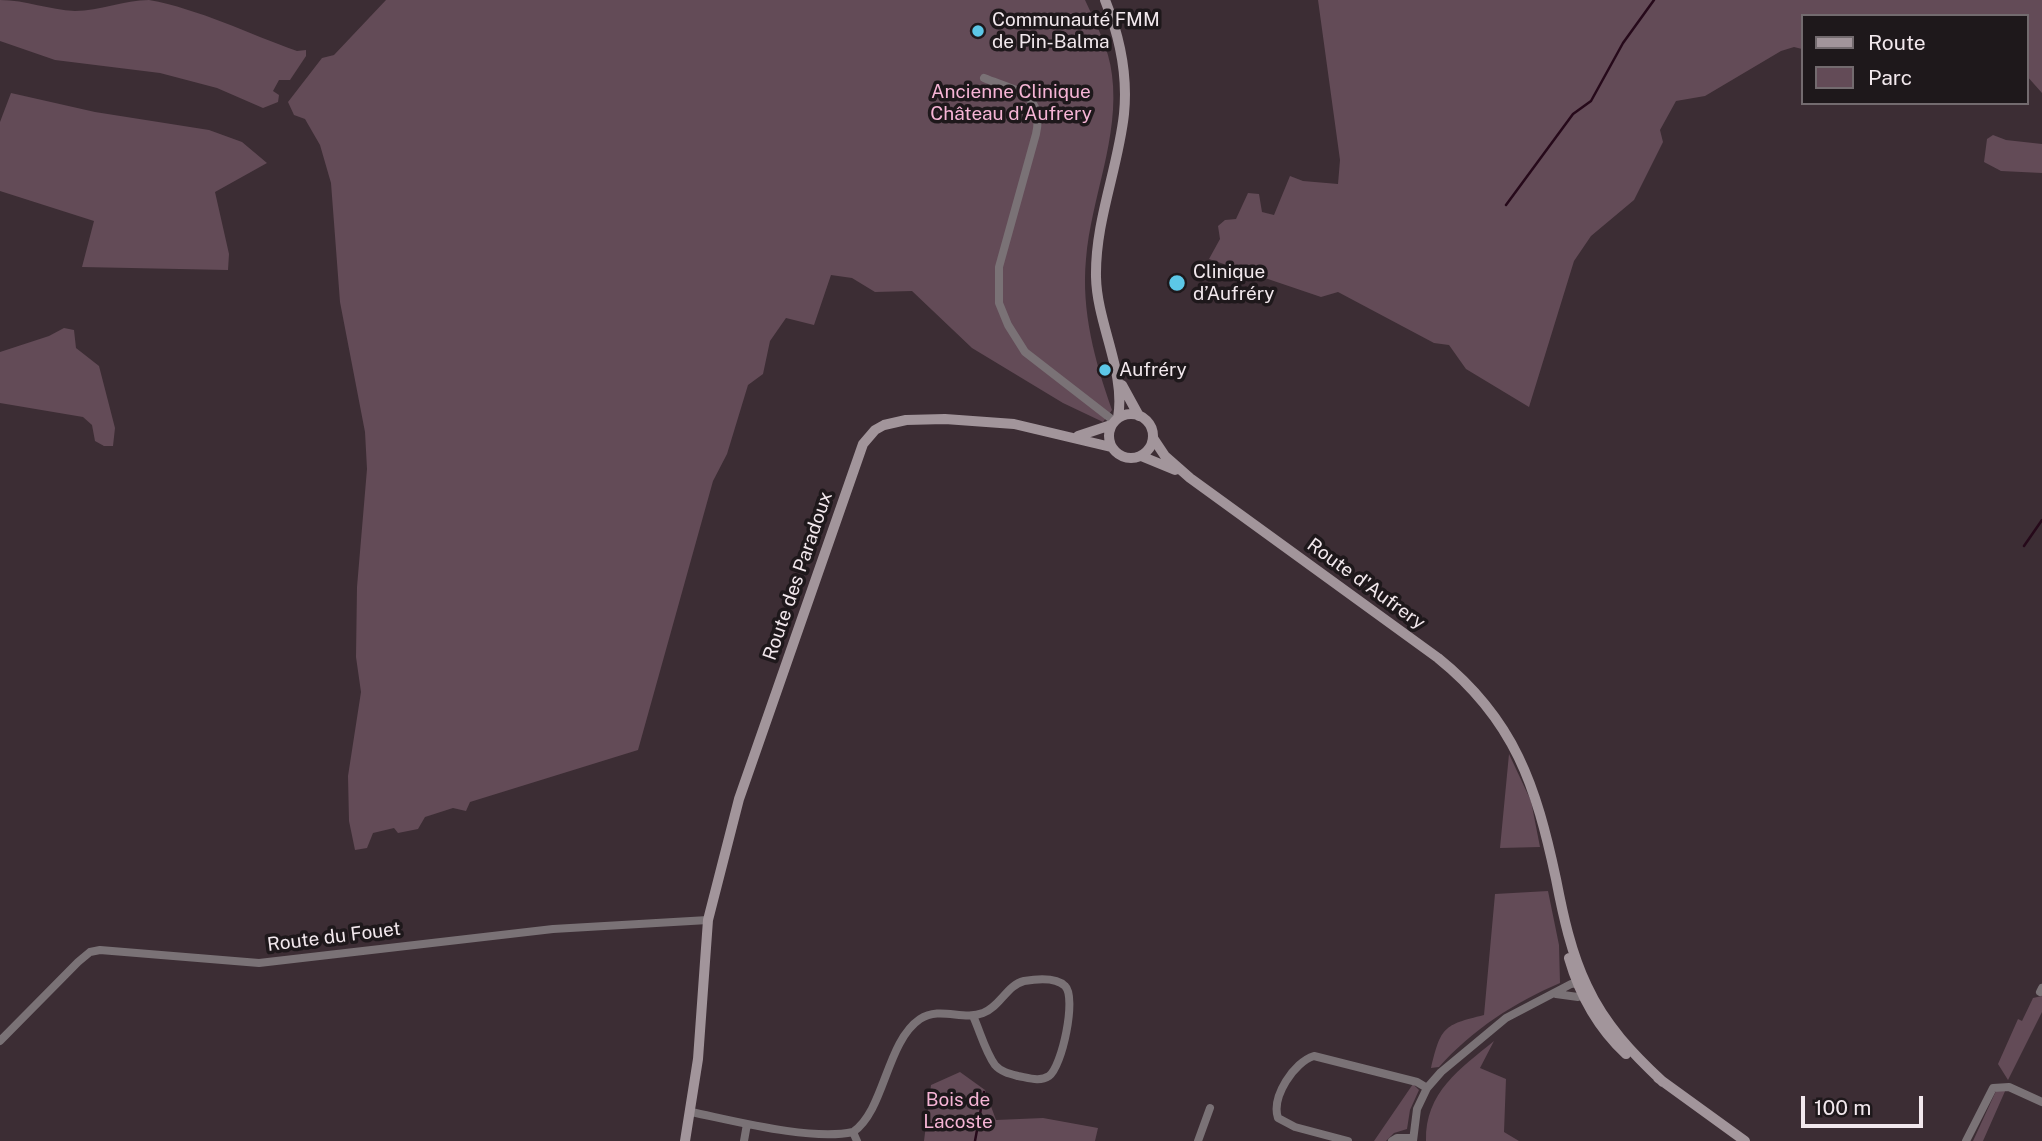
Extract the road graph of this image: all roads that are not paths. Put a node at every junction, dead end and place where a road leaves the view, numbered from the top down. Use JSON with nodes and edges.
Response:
{"nodes":[{"id":1,"x":1105,"y":0,"type":"edge"},
{"id":2,"x":984,"y":78,"type":"dead end"},
{"id":3,"x":1114,"y":369,"type":"junction"},
{"id":4,"x":1139,"y":416,"type":"junction"},
{"id":5,"x":1114,"y":421,"type":"junction"},
{"id":6,"x":1061,"y":436,"type":"junction"},
{"id":7,"x":1153,"y":438,"type":"junction"},
{"id":8,"x":1111,"y":447,"type":"junction"},
{"id":9,"x":1141,"y":456,"type":"junction"},
{"id":10,"x":1190,"y":478,"type":"junction"},
{"id":11,"x":708,"y":920,"type":"junction"},
{"id":12,"x":1582,"y":988,"type":"junction"},
{"id":13,"x":1556,"y":994,"type":"junction"},
{"id":14,"x":973,"y":1016,"type":"junction"},
{"id":15,"x":0,"y":1041,"type":"edge"},
{"id":16,"x":1427,"y":1088,"type":"junction"},
{"id":17,"x":2042,"y":1102,"type":"edge"},
{"id":18,"x":1210,"y":1108,"type":"dead end"},
{"id":19,"x":691,"y":1112,"type":"junction"},
{"id":20,"x":747,"y":1124,"type":"junction"},
{"id":21,"x":855,"y":1137,"type":"edge"},
{"id":22,"x":1413,"y":1139,"type":"edge"},
{"id":23,"x":685,"y":1141,"type":"edge"},
{"id":24,"x":744,"y":1141,"type":"edge"},
{"id":25,"x":1198,"y":1141,"type":"edge"},
{"id":26,"x":1348,"y":1141,"type":"edge"},
{"id":27,"x":1392,"y":1141,"type":"edge"},
{"id":28,"x":1745,"y":1141,"type":"edge"},
{"id":29,"x":1966,"y":1141,"type":"edge"}],
"edges":[{"from":1,"to":3,"type":"main road"},
{"from":2,"to":5,"type":"street"},
{"from":3,"to":4,"type":"main road"},
{"from":3,"to":5,"type":"main road"},
{"from":4,"to":5,"type":"main road"},
{"from":4,"to":7,"type":"main road"},
{"from":5,"to":6,"type":"main road"},
{"from":5,"to":8,"type":"main road"},
{"from":6,"to":8,"type":"main road","name":"Route des Paradoux"},
{"from":6,"to":11,"type":"main road","name":"Route des Paradoux"},
{"from":7,"to":9,"type":"main road"},
{"from":7,"to":10,"type":"main road","name":"Route d'Aufrery"},
{"from":8,"to":9,"type":"main road"},
{"from":9,"to":10,"type":"main road","name":"Route d'Aufrery"},
{"from":10,"to":12,"type":"main road","name":"Route d'Aufrery"},
{"from":11,"to":15,"type":"street","name":"Route du Fouet"},
{"from":11,"to":19,"type":"main road","name":"Route des Paradoux"},
{"from":12,"to":13,"type":"street"},
{"from":12,"to":13,"type":"street"},
{"from":12,"to":28,"type":"main road","name":"Route d'Aufrery"},
{"from":13,"to":16,"type":"street"},
{"from":14,"to":14,"type":"street"},
{"from":14,"to":21,"type":"street"},
{"from":16,"to":22,"type":"street"},
{"from":16,"to":26,"type":"street"},
{"from":17,"to":29,"type":"street"},
{"from":18,"to":25,"type":"street"},
{"from":19,"to":20,"type":"street"},
{"from":19,"to":23,"type":"main road","name":"Route des Paradoux"},
{"from":20,"to":21,"type":"street"},
{"from":20,"to":24,"type":"street"},
{"from":22,"to":27,"type":"street"}]}
